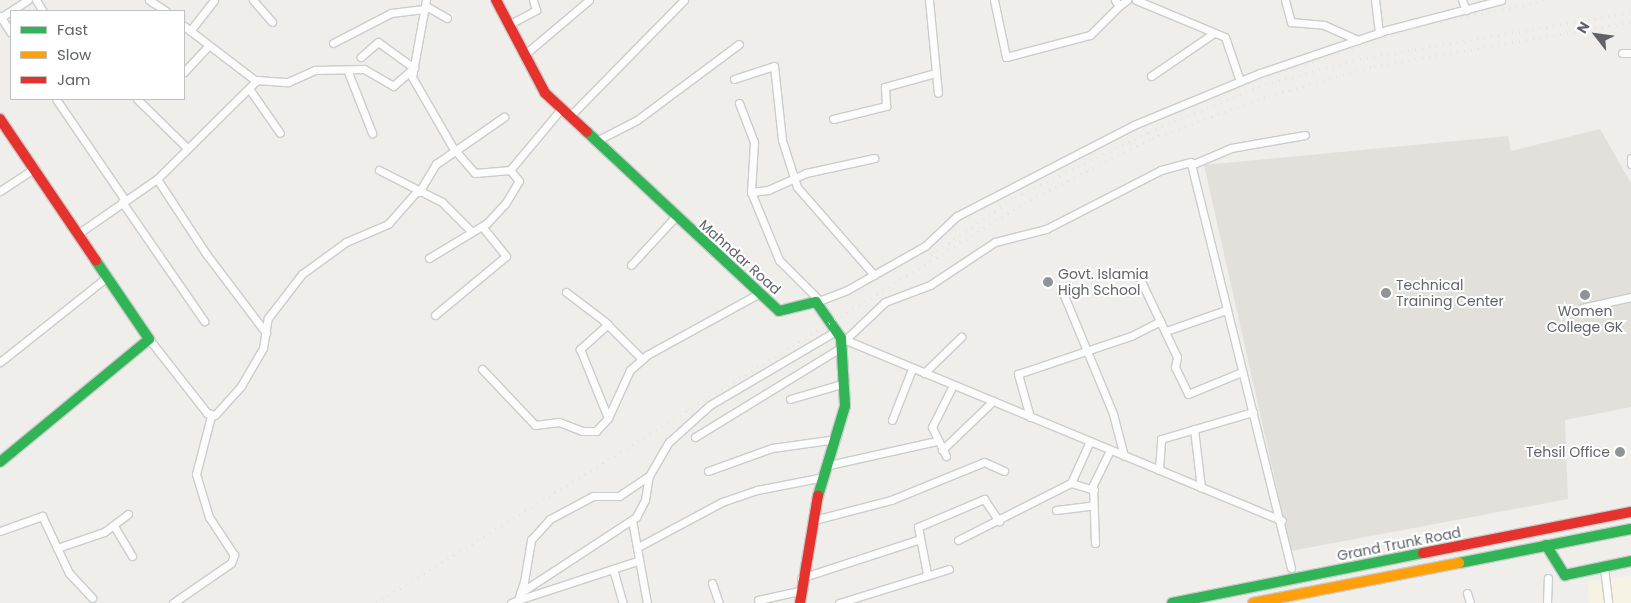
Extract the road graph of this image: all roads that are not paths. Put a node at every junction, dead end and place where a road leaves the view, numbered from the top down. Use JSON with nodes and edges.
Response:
{"nodes":[{"id":1,"x":28,"y":0,"type":"edge"},
{"id":2,"x":149,"y":0,"type":"edge"},
{"id":3,"x":214,"y":0,"type":"edge"},
{"id":4,"x":253,"y":0,"type":"edge"},
{"id":5,"x":496,"y":0,"type":"edge"},
{"id":6,"x":533,"y":0,"type":"edge"},
{"id":7,"x":589,"y":0,"type":"edge"},
{"id":8,"x":684,"y":0,"type":"edge"},
{"id":9,"x":929,"y":0,"type":"edge"},
{"id":10,"x":994,"y":0,"type":"edge"},
{"id":11,"x":1126,"y":0,"type":"edge"},
{"id":12,"x":1136,"y":0,"type":"edge"},
{"id":13,"x":1285,"y":0,"type":"edge"},
{"id":14,"x":1375,"y":0,"type":"edge"},
{"id":15,"x":1462,"y":0,"type":"edge"},
{"id":16,"x":1501,"y":0,"type":"edge"},
{"id":17,"x":158,"y":2,"type":"edge"},
{"id":18,"x":1117,"y":3,"type":"edge"},
{"id":19,"x":426,"y":5,"type":"edge"},
{"id":20,"x":12,"y":10,"type":"edge"},
{"id":21,"x":1466,"y":10,"type":"junction"},
{"id":22,"x":0,"y":17,"type":"edge"},
{"id":23,"x":447,"y":18,"type":"dead end"},
{"id":24,"x":272,"y":22,"type":"dead end"},
{"id":25,"x":508,"y":25,"type":"junction"},
{"id":26,"x":187,"y":29,"type":"edge"},
{"id":27,"x":10,"y":32,"type":"edge"},
{"id":28,"x":1214,"y":33,"type":"junction"},
{"id":29,"x":1379,"y":33,"type":"junction"},
{"id":30,"x":1358,"y":40,"type":"junction"},
{"id":31,"x":333,"y":43,"type":"dead end"},
{"id":32,"x":740,"y":44,"type":"dead end"},
{"id":33,"x":208,"y":46,"type":"junction"},
{"id":34,"x":1622,"y":53,"type":"dead end"},
{"id":35,"x":1631,"y":53,"type":"edge"},
{"id":36,"x":524,"y":55,"type":"junction"},
{"id":37,"x":362,"y":56,"type":"dead end"},
{"id":38,"x":414,"y":68,"type":"junction"},
{"id":39,"x":185,"y":71,"type":"edge"},
{"id":40,"x":348,"y":72,"type":"junction"},
{"id":41,"x":935,"y":73,"type":"junction"},
{"id":42,"x":1151,"y":76,"type":"dead end"},
{"id":43,"x":734,"y":79,"type":"dead end"},
{"id":44,"x":256,"y":80,"type":"junction"},
{"id":45,"x":1240,"y":81,"type":"junction"},
{"id":46,"x":250,"y":90,"type":"junction"},
{"id":47,"x":938,"y":93,"type":"dead end"},
{"id":48,"x":57,"y":100,"type":"edge"},
{"id":49,"x":138,"y":100,"type":"edge"},
{"id":50,"x":739,"y":103,"type":"dead end"},
{"id":51,"x":565,"y":113,"type":"junction"},
{"id":52,"x":504,"y":117,"type":"dead end"},
{"id":53,"x":0,"y":118,"type":"edge"},
{"id":54,"x":833,"y":119,"type":"dead end"},
{"id":55,"x":280,"y":133,"type":"dead end"},
{"id":56,"x":372,"y":134,"type":"dead end"},
{"id":57,"x":1305,"y":135,"type":"dead end"},
{"id":58,"x":596,"y":141,"type":"junction"},
{"id":59,"x":187,"y":148,"type":"junction"},
{"id":60,"x":456,"y":152,"type":"junction"},
{"id":61,"x":874,"y":158,"type":"dead end"},
{"id":62,"x":1631,"y":158,"type":"edge"},
{"id":63,"x":1191,"y":162,"type":"junction"},
{"id":64,"x":1631,"y":164,"type":"edge"},
{"id":65,"x":35,"y":168,"type":"junction"},
{"id":66,"x":379,"y":170,"type":"dead end"},
{"id":67,"x":510,"y":170,"type":"junction"},
{"id":68,"x":793,"y":178,"type":"junction"},
{"id":69,"x":158,"y":179,"type":"junction"},
{"id":70,"x":0,"y":191,"type":"edge"},
{"id":71,"x":418,"y":192,"type":"junction"},
{"id":72,"x":751,"y":192,"type":"junction"},
{"id":73,"x":123,"y":201,"type":"junction"},
{"id":74,"x":676,"y":216,"type":"junction"},
{"id":75,"x":482,"y":226,"type":"junction"},
{"id":76,"x":79,"y":232,"type":"junction"},
{"id":77,"x":472,"y":232,"type":"junction"},
{"id":78,"x":429,"y":258,"type":"dead end"},
{"id":79,"x":631,"y":265,"type":"dead end"},
{"id":80,"x":874,"y":275,"type":"junction"},
{"id":81,"x":108,"y":276,"type":"junction"},
{"id":82,"x":1140,"y":279,"type":"dead end"},
{"id":83,"x":566,"y":292,"type":"dead end"},
{"id":84,"x":760,"y":293,"type":"junction"},
{"id":85,"x":1063,"y":294,"type":"dead end"},
{"id":86,"x":1631,"y":297,"type":"edge"},
{"id":87,"x":817,"y":301,"type":"junction"},
{"id":88,"x":1582,"y":308,"type":"dead end"},
{"id":89,"x":1226,"y":310,"type":"junction"},
{"id":90,"x":435,"y":315,"type":"dead end"},
{"id":91,"x":204,"y":321,"type":"dead end"},
{"id":92,"x":1160,"y":321,"type":"junction"},
{"id":93,"x":608,"y":324,"type":"junction"},
{"id":94,"x":1166,"y":331,"type":"junction"},
{"id":95,"x":267,"y":333,"type":"junction"},
{"id":96,"x":961,"y":337,"type":"dead end"},
{"id":97,"x":150,"y":339,"type":"junction"},
{"id":98,"x":841,"y":339,"type":"junction"},
{"id":99,"x":1088,"y":348,"type":"junction"},
{"id":100,"x":642,"y":359,"type":"junction"},
{"id":101,"x":0,"y":362,"type":"edge"},
{"id":102,"x":482,"y":369,"type":"dead end"},
{"id":103,"x":912,"y":369,"type":"junction"},
{"id":104,"x":1242,"y":372,"type":"junction"},
{"id":105,"x":924,"y":374,"type":"junction"},
{"id":106,"x":845,"y":383,"type":"junction"},
{"id":107,"x":953,"y":385,"type":"junction"},
{"id":108,"x":790,"y":399,"type":"dead end"},
{"id":109,"x":993,"y":401,"type":"junction"},
{"id":110,"x":1253,"y":412,"type":"junction"},
{"id":111,"x":211,"y":416,"type":"junction"},
{"id":112,"x":1030,"y":417,"type":"junction"},
{"id":113,"x":608,"y":418,"type":"junction"},
{"id":114,"x":892,"y":420,"type":"dead end"},
{"id":115,"x":1194,"y":429,"type":"junction"},
{"id":116,"x":695,"y":438,"type":"dead end"},
{"id":117,"x":836,"y":439,"type":"junction"},
{"id":118,"x":936,"y":441,"type":"junction"},
{"id":119,"x":1090,"y":442,"type":"junction"},
{"id":120,"x":1110,"y":450,"type":"junction"},
{"id":121,"x":1124,"y":456,"type":"junction"},
{"id":122,"x":0,"y":462,"type":"edge"},
{"id":123,"x":829,"y":465,"type":"junction"},
{"id":124,"x":1159,"y":470,"type":"junction"},
{"id":125,"x":708,"y":471,"type":"dead end"},
{"id":126,"x":1004,"y":471,"type":"dead end"},
{"id":127,"x":649,"y":476,"type":"junction"},
{"id":128,"x":824,"y":477,"type":"junction"},
{"id":129,"x":1071,"y":483,"type":"junction"},
{"id":130,"x":1201,"y":488,"type":"junction"},
{"id":131,"x":1094,"y":490,"type":"junction"},
{"id":132,"x":1091,"y":506,"type":"junction"},
{"id":133,"x":1056,"y":510,"type":"dead end"},
{"id":134,"x":1631,"y":512,"type":"edge"},
{"id":135,"x":128,"y":514,"type":"dead end"},
{"id":136,"x":632,"y":520,"type":"junction"},
{"id":137,"x":814,"y":520,"type":"junction"},
{"id":138,"x":999,"y":520,"type":"junction"},
{"id":139,"x":1282,"y":521,"type":"junction"},
{"id":140,"x":114,"y":526,"type":"junction"},
{"id":141,"x":1631,"y":529,"type":"edge"},
{"id":142,"x":0,"y":531,"type":"edge"},
{"id":143,"x":920,"y":539,"type":"junction"},
{"id":144,"x":958,"y":540,"type":"dead end"},
{"id":145,"x":1095,"y":543,"type":"dead end"},
{"id":146,"x":1546,"y":545,"type":"junction"},
{"id":147,"x":638,"y":547,"type":"junction"},
{"id":148,"x":57,"y":548,"type":"junction"},
{"id":149,"x":132,"y":556,"type":"dead end"},
{"id":150,"x":637,"y":561,"type":"junction"},
{"id":151,"x":1631,"y":561,"type":"edge"},
{"id":152,"x":949,"y":568,"type":"dead end"},
{"id":153,"x":1291,"y":568,"type":"dead end"},
{"id":154,"x":1604,"y":568,"type":"junction"},
{"id":155,"x":613,"y":569,"type":"junction"},
{"id":156,"x":928,"y":574,"type":"junction"},
{"id":157,"x":800,"y":578,"type":"junction"},
{"id":158,"x":1548,"y":578,"type":"dead end"},
{"id":159,"x":712,"y":583,"type":"dead end"},
{"id":160,"x":799,"y":591,"type":"junction"},
{"id":161,"x":1467,"y":593,"type":"dead end"},
{"id":162,"x":92,"y":598,"type":"dead end"},
{"id":163,"x":516,"y":599,"type":"edge"},
{"id":164,"x":758,"y":600,"type":"dead end"},
{"id":165,"x":173,"y":603,"type":"edge"},
{"id":166,"x":623,"y":603,"type":"edge"},
{"id":167,"x":647,"y":603,"type":"edge"},
{"id":168,"x":719,"y":603,"type":"edge"},
{"id":169,"x":800,"y":603,"type":"edge"},
{"id":170,"x":839,"y":603,"type":"edge"},
{"id":171,"x":1172,"y":603,"type":"edge"},
{"id":172,"x":1253,"y":603,"type":"edge"},
{"id":173,"x":1470,"y":603,"type":"edge"},
{"id":174,"x":1546,"y":603,"type":"edge"},
{"id":175,"x":1608,"y":603,"type":"edge"}],
"edges":[{"from":1,"to":20,"type":"street"},
{"from":2,"to":17,"type":"street"},
{"from":3,"to":26,"type":"street"},
{"from":4,"to":24,"type":"street"},
{"from":5,"to":25,"type":"main road","name":"Mahndar Road"},
{"from":6,"to":25,"type":"street"},
{"from":7,"to":36,"type":"street"},
{"from":8,"to":51,"type":"street"},
{"from":9,"to":41,"type":"street"},
{"from":10,"to":18,"type":"street"},
{"from":11,"to":18,"type":"street"},
{"from":12,"to":28,"type":"street"},
{"from":13,"to":30,"type":"street"},
{"from":14,"to":29,"type":"street"},
{"from":15,"to":21,"type":"street"},
{"from":16,"to":21,"type":"street"},
{"from":19,"to":23,"type":"street"},
{"from":19,"to":31,"type":"street"},
{"from":19,"to":38,"type":"street"},
{"from":21,"to":29,"type":"street"},
{"from":22,"to":27,"type":"street"},
{"from":25,"to":36,"type":"main road","name":"Mahndar Road"},
{"from":26,"to":33,"type":"street"},
{"from":28,"to":42,"type":"street"},
{"from":28,"to":45,"type":"street"},
{"from":29,"to":30,"type":"street"},
{"from":30,"to":45,"type":"street"},
{"from":32,"to":58,"type":"street"},
{"from":33,"to":39,"type":"street"},
{"from":33,"to":44,"type":"street"},
{"from":34,"to":35,"type":"street"},
{"from":36,"to":51,"type":"main road","name":"Mahndar Road"},
{"from":37,"to":38,"type":"street"},
{"from":38,"to":40,"type":"street"},
{"from":38,"to":60,"type":"street"},
{"from":40,"to":44,"type":"street"},
{"from":40,"to":56,"type":"street"},
{"from":41,"to":47,"type":"street"},
{"from":41,"to":54,"type":"street"},
{"from":43,"to":68,"type":"street"},
{"from":44,"to":46,"type":"street"},
{"from":45,"to":80,"type":"street"},
{"from":46,"to":55,"type":"street"},
{"from":46,"to":59,"type":"street"},
{"from":48,"to":73,"type":"street"},
{"from":49,"to":59,"type":"street"},
{"from":50,"to":72,"type":"street"},
{"from":51,"to":58,"type":"main road","name":"Mahndar Road"},
{"from":51,"to":67,"type":"street"},
{"from":52,"to":60,"type":"street"},
{"from":53,"to":65,"type":"main road"},
{"from":57,"to":63,"type":"street"},
{"from":58,"to":74,"type":"main road","name":"Mahndar Road"},
{"from":59,"to":69,"type":"street"},
{"from":60,"to":67,"type":"street"},
{"from":60,"to":71,"type":"street"},
{"from":61,"to":68,"type":"street"},
{"from":62,"to":64,"type":"street"},
{"from":63,"to":89,"type":"street"},
{"from":63,"to":98,"type":"street"},
{"from":65,"to":70,"type":"street"},
{"from":65,"to":76,"type":"main road"},
{"from":66,"to":71,"type":"street"},
{"from":67,"to":75,"type":"street"},
{"from":68,"to":72,"type":"street"},
{"from":68,"to":80,"type":"street"},
{"from":69,"to":73,"type":"street"},
{"from":69,"to":95,"type":"street"},
{"from":71,"to":77,"type":"street"},
{"from":71,"to":95,"type":"street"},
{"from":72,"to":87,"type":"street"},
{"from":73,"to":76,"type":"street"},
{"from":73,"to":91,"type":"street"},
{"from":74,"to":79,"type":"street"},
{"from":74,"to":84,"type":"main road","name":"Mahndar Road"},
{"from":75,"to":77,"type":"street"},
{"from":75,"to":90,"type":"street"},
{"from":76,"to":81,"type":"main road"},
{"from":77,"to":78,"type":"street"},
{"from":80,"to":87,"type":"street"},
{"from":81,"to":97,"type":"main road"},
{"from":81,"to":101,"type":"street"},
{"from":82,"to":92,"type":"street"},
{"from":83,"to":93,"type":"street"},
{"from":84,"to":87,"type":"main road","name":"Mahndar Road"},
{"from":84,"to":100,"type":"street"},
{"from":85,"to":99,"type":"street"},
{"from":86,"to":88,"type":"street"},
{"from":87,"to":98,"type":"main road"},
{"from":89,"to":94,"type":"street"},
{"from":89,"to":104,"type":"street"},
{"from":92,"to":94,"type":"street"},
{"from":92,"to":99,"type":"street"},
{"from":93,"to":100,"type":"street"},
{"from":93,"to":113,"type":"street"},
{"from":94,"to":104,"type":"street"},
{"from":95,"to":111,"type":"street"},
{"from":96,"to":105,"type":"street"},
{"from":97,"to":111,"type":"street"},
{"from":97,"to":122,"type":"main road"},
{"from":98,"to":103,"type":"street"},
{"from":98,"to":106,"type":"main road"},
{"from":98,"to":116,"type":"street"},
{"from":98,"to":127,"type":"street"},
{"from":99,"to":112,"type":"street"},
{"from":99,"to":121,"type":"street"},
{"from":100,"to":113,"type":"street"},
{"from":102,"to":113,"type":"street"},
{"from":103,"to":105,"type":"street"},
{"from":103,"to":114,"type":"street"},
{"from":104,"to":110,"type":"street"},
{"from":105,"to":107,"type":"street"},
{"from":106,"to":108,"type":"street"},
{"from":106,"to":117,"type":"main road"},
{"from":107,"to":109,"type":"street"},
{"from":107,"to":118,"type":"street"},
{"from":109,"to":112,"type":"street"},
{"from":109,"to":118,"type":"street"},
{"from":110,"to":115,"type":"street"},
{"from":110,"to":139,"type":"street"},
{"from":111,"to":165,"type":"street"},
{"from":112,"to":119,"type":"street"},
{"from":115,"to":124,"type":"street"},
{"from":115,"to":130,"type":"street"},
{"from":117,"to":123,"type":"main road"},
{"from":117,"to":125,"type":"street"},
{"from":118,"to":123,"type":"street"},
{"from":119,"to":120,"type":"street"},
{"from":119,"to":129,"type":"street"},
{"from":120,"to":121,"type":"street"},
{"from":120,"to":131,"type":"street"},
{"from":121,"to":124,"type":"street"},
{"from":123,"to":128,"type":"main road"},
{"from":124,"to":130,"type":"street"},
{"from":126,"to":137,"type":"street"},
{"from":127,"to":136,"type":"street"},
{"from":127,"to":163,"type":"street"},
{"from":128,"to":137,"type":"main road"},
{"from":128,"to":147,"type":"street"},
{"from":129,"to":131,"type":"street"},
{"from":129,"to":138,"type":"street"},
{"from":130,"to":139,"type":"street"},
{"from":131,"to":132,"type":"street"},
{"from":132,"to":133,"type":"street"},
{"from":132,"to":145,"type":"street"},
{"from":134,"to":171,"type":"main road","name":"Grand Trunk Road"},
{"from":135,"to":140,"type":"street"},
{"from":136,"to":147,"type":"street"},
{"from":136,"to":163,"type":"street"},
{"from":137,"to":157,"type":"main road"},
{"from":138,"to":143,"type":"street"},
{"from":138,"to":144,"type":"street"},
{"from":139,"to":153,"type":"street"},
{"from":140,"to":148,"type":"street"},
{"from":140,"to":149,"type":"street"},
{"from":141,"to":146,"type":"main road"},
{"from":142,"to":148,"type":"street"},
{"from":143,"to":156,"type":"street"},
{"from":143,"to":157,"type":"street"},
{"from":146,"to":154,"type":"main road"},
{"from":146,"to":172,"type":"main road"},
{"from":147,"to":150,"type":"street"},
{"from":148,"to":162,"type":"street"},
{"from":150,"to":155,"type":"street"},
{"from":150,"to":167,"type":"street"},
{"from":151,"to":154,"type":"main road"},
{"from":152,"to":156,"type":"street"},
{"from":154,"to":175,"type":"street"},
{"from":155,"to":163,"type":"street"},
{"from":155,"to":166,"type":"street"},
{"from":156,"to":170,"type":"street"},
{"from":157,"to":160,"type":"main road"},
{"from":158,"to":174,"type":"street"},
{"from":159,"to":168,"type":"street"},
{"from":160,"to":164,"type":"street"},
{"from":160,"to":169,"type":"main road"},
{"from":161,"to":173,"type":"street"}]}
